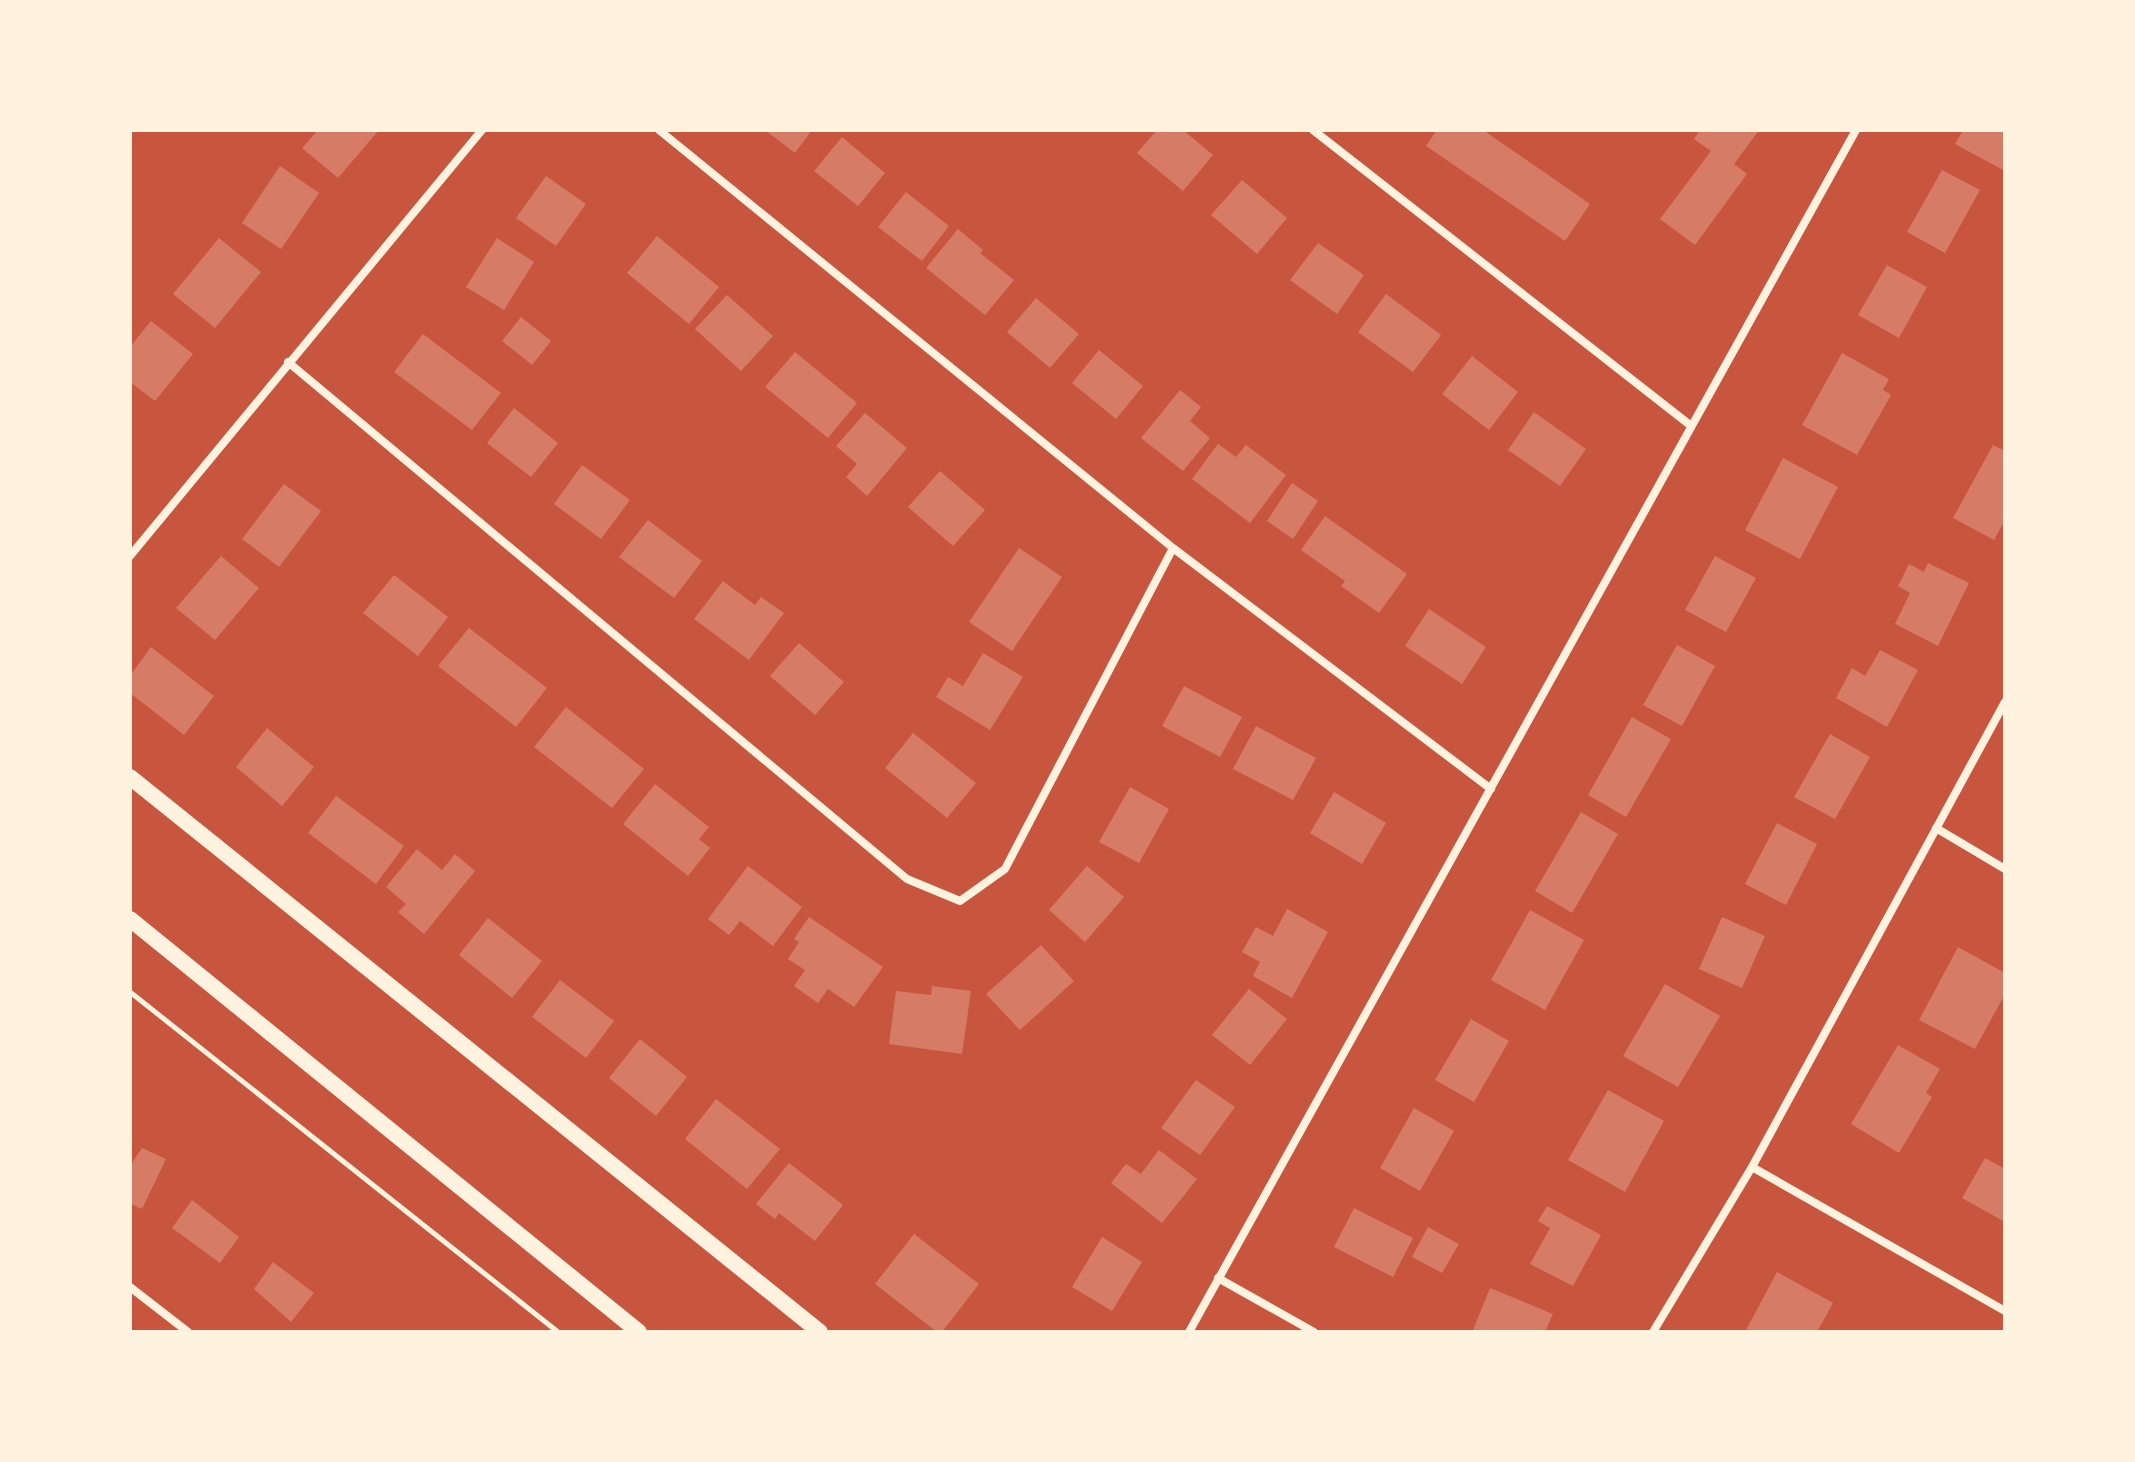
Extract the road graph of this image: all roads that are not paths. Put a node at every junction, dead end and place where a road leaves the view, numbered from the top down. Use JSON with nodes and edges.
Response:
{"nodes":[{"id":1,"x":482,"y":130,"type":"edge"},
{"id":2,"x":659,"y":130,"type":"edge"},
{"id":3,"x":1313,"y":130,"type":"edge"},
{"id":4,"x":1856,"y":130,"type":"edge"},
{"id":5,"x":288,"y":362,"type":"junction"},
{"id":6,"x":1690,"y":425,"type":"junction"},
{"id":7,"x":1173,"y":548,"type":"junction"},
{"id":8,"x":130,"y":556,"type":"edge"},
{"id":9,"x":2005,"y":702,"type":"edge"},
{"id":10,"x":130,"y":777,"type":"edge"},
{"id":11,"x":1491,"y":789,"type":"junction"},
{"id":12,"x":1936,"y":828,"type":"junction"},
{"id":13,"x":2005,"y":869,"type":"edge"},
{"id":14,"x":130,"y":919,"type":"edge"},
{"id":15,"x":1752,"y":1167,"type":"junction"},
{"id":16,"x":1218,"y":1278,"type":"junction"},
{"id":17,"x":130,"y":1287,"type":"edge"},
{"id":18,"x":2005,"y":1311,"type":"edge"},
{"id":19,"x":188,"y":1332,"type":"edge"},
{"id":20,"x":639,"y":1332,"type":"edge"},
{"id":21,"x":820,"y":1332,"type":"edge"},
{"id":22,"x":1189,"y":1332,"type":"edge"},
{"id":23,"x":1314,"y":1332,"type":"edge"},
{"id":24,"x":1653,"y":1332,"type":"edge"}],
"edges":[{"from":1,"to":5,"type":"street"},
{"from":2,"to":7,"type":"street"},
{"from":3,"to":6,"type":"street"},
{"from":4,"to":6,"type":"street"},
{"from":5,"to":7,"type":"street"},
{"from":5,"to":8,"type":"street"},
{"from":6,"to":11,"type":"street"},
{"from":7,"to":11,"type":"street"},
{"from":9,"to":12,"type":"street"},
{"from":10,"to":21,"type":"main road"},
{"from":11,"to":16,"type":"street"},
{"from":12,"to":13,"type":"street"},
{"from":12,"to":15,"type":"street"},
{"from":14,"to":20,"type":"main road"},
{"from":15,"to":18,"type":"street"},
{"from":15,"to":24,"type":"street"},
{"from":16,"to":22,"type":"street"},
{"from":16,"to":23,"type":"street"},
{"from":17,"to":19,"type":"street"}]}
